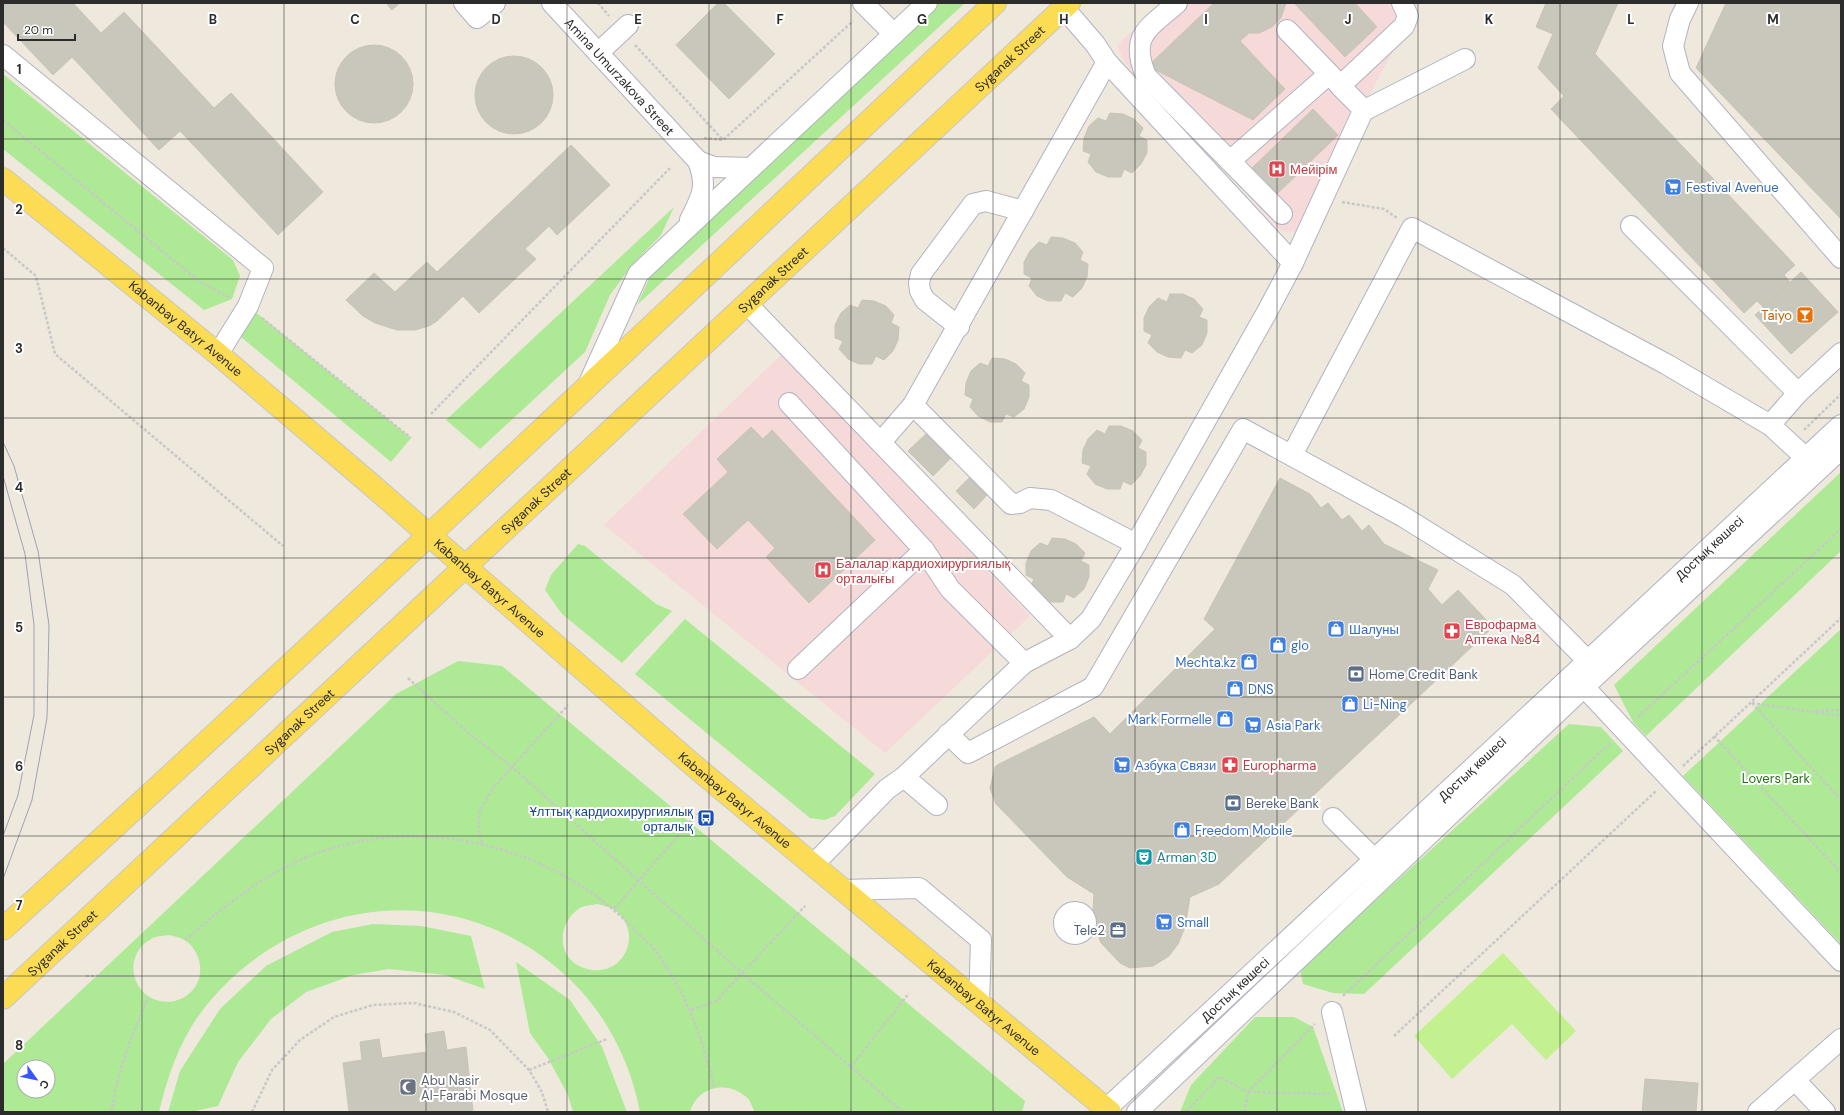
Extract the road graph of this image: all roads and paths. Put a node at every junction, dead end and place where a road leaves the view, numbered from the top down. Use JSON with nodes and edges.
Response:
{"nodes":[{"id":1,"x":464,"y":3,"type":"edge"},
{"id":2,"x":495,"y":3,"type":"edge"},
{"id":3,"x":552,"y":3,"type":"edge"},
{"id":4,"x":598,"y":3,"type":"edge"},
{"id":5,"x":928,"y":3,"type":"edge"},
{"id":6,"x":995,"y":3,"type":"edge"},
{"id":7,"x":1177,"y":3,"type":"edge"},
{"id":8,"x":1402,"y":3,"type":"edge"},
{"id":9,"x":1688,"y":3,"type":"edge"},
{"id":10,"x":866,"y":5,"type":"edge"},
{"id":11,"x":1066,"y":5,"type":"edge"},
{"id":12,"x":625,"y":28,"type":"junction"},
{"id":13,"x":1287,"y":30,"type":"dead end"},
{"id":14,"x":894,"y":34,"type":"junction"},
{"id":15,"x":598,"y":53,"type":"junction"},
{"id":16,"x":3,"y":55,"type":"edge"},
{"id":17,"x":1465,"y":59,"type":"dead end"},
{"id":18,"x":1107,"y":62,"type":"junction"},
{"id":19,"x":1335,"y":80,"type":"junction"},
{"id":20,"x":1363,"y":111,"type":"junction"},
{"id":21,"x":3,"y":120,"type":"edge"},
{"id":22,"x":704,"y":138,"type":"dead end"},
{"id":23,"x":723,"y":140,"type":"junction"},
{"id":24,"x":693,"y":156,"type":"junction"},
{"id":25,"x":1230,"y":161,"type":"junction"},
{"id":26,"x":670,"y":168,"type":"dead end"},
{"id":27,"x":751,"y":168,"type":"junction"},
{"id":28,"x":3,"y":179,"type":"edge"},
{"id":29,"x":3,"y":196,"type":"edge"},
{"id":30,"x":1321,"y":201,"type":"junction"},
{"id":31,"x":1023,"y":212,"type":"junction"},
{"id":32,"x":1282,"y":214,"type":"dead end"},
{"id":33,"x":1631,"y":226,"type":"dead end"},
{"id":34,"x":1412,"y":228,"type":"junction"},
{"id":35,"x":686,"y":229,"type":"junction"},
{"id":36,"x":3,"y":248,"type":"edge"},
{"id":37,"x":1841,"y":258,"type":"edge"},
{"id":38,"x":1293,"y":263,"type":"junction"},
{"id":39,"x":746,"y":304,"type":"junction"},
{"id":40,"x":248,"y":306,"type":"junction"},
{"id":41,"x":959,"y":327,"type":"junction"},
{"id":42,"x":1841,"y":353,"type":"edge"},
{"id":43,"x":218,"y":354,"type":"junction"},
{"id":44,"x":588,"y":385,"type":"junction"},
{"id":45,"x":1798,"y":393,"type":"junction"},
{"id":46,"x":789,"y":403,"type":"dead end"},
{"id":47,"x":914,"y":405,"type":"junction"},
{"id":48,"x":431,"y":414,"type":"dead end"},
{"id":49,"x":1770,"y":425,"type":"junction"},
{"id":50,"x":1841,"y":425,"type":"edge"},
{"id":51,"x":411,"y":438,"type":"dead end"},
{"id":52,"x":881,"y":442,"type":"junction"},
{"id":53,"x":1841,"y":449,"type":"edge"},
{"id":54,"x":1292,"y":455,"type":"junction"},
{"id":55,"x":1806,"y":458,"type":"junction"},
{"id":56,"x":367,"y":481,"type":"junction"},
{"id":57,"x":1841,"y":529,"type":"edge"},
{"id":58,"x":429,"y":535,"type":"junction"},
{"id":59,"x":1136,"y":544,"type":"junction"},
{"id":60,"x":283,"y":546,"type":"dead end"},
{"id":61,"x":924,"y":550,"type":"junction"},
{"id":62,"x":466,"y":567,"type":"junction"},
{"id":63,"x":1841,"y":618,"type":"edge"},
{"id":64,"x":1070,"y":639,"type":"junction"},
{"id":65,"x":1587,"y":660,"type":"junction"},
{"id":66,"x":1024,"y":663,"type":"junction"},
{"id":67,"x":798,"y":669,"type":"dead end"},
{"id":68,"x":408,"y":678,"type":"dead end"},
{"id":69,"x":1584,"y":687,"type":"junction"},
{"id":70,"x":568,"y":705,"type":"dead end"},
{"id":71,"x":1841,"y":710,"type":"edge"},
{"id":72,"x":1810,"y":712,"type":"junction"},
{"id":73,"x":1841,"y":716,"type":"edge"},
{"id":74,"x":1623,"y":730,"type":"junction"},
{"id":75,"x":948,"y":734,"type":"junction"},
{"id":76,"x":1714,"y":736,"type":"junction"},
{"id":77,"x":511,"y":766,"type":"junction"},
{"id":78,"x":904,"y":776,"type":"junction"},
{"id":79,"x":1669,"y":779,"type":"junction"},
{"id":80,"x":1841,"y":800,"type":"edge"},
{"id":81,"x":937,"y":805,"type":"dead end"},
{"id":82,"x":697,"y":814,"type":"dead end"},
{"id":83,"x":1333,"y":818,"type":"dead end"},
{"id":84,"x":482,"y":843,"type":"junction"},
{"id":85,"x":1374,"y":859,"type":"junction"},
{"id":86,"x":813,"y":865,"type":"junction"},
{"id":87,"x":1841,"y":873,"type":"edge"},
{"id":88,"x":638,"y":880,"type":"junction"},
{"id":89,"x":843,"y":890,"type":"junction"},
{"id":90,"x":806,"y":906,"type":"dead end"},
{"id":91,"x":614,"y":909,"type":"junction"},
{"id":92,"x":3,"y":929,"type":"edge"},
{"id":93,"x":185,"y":940,"type":"dead end"},
{"id":94,"x":1841,"y":961,"type":"edge"},
{"id":95,"x":742,"y":973,"type":"junction"},
{"id":96,"x":86,"y":976,"type":"dead end"},
{"id":97,"x":135,"y":976,"type":"dead end"},
{"id":98,"x":909,"y":993,"type":"dead end"},
{"id":99,"x":148,"y":997,"type":"dead end"},
{"id":100,"x":3,"y":998,"type":"edge"},
{"id":101,"x":979,"y":1003,"type":"junction"},
{"id":102,"x":691,"y":1010,"type":"junction"},
{"id":103,"x":1330,"y":1011,"type":"junction"},
{"id":104,"x":1394,"y":1036,"type":"dead end"},
{"id":105,"x":607,"y":1039,"type":"dead end"},
{"id":106,"x":1841,"y":1040,"type":"edge"},
{"id":107,"x":850,"y":1068,"type":"junction"},
{"id":108,"x":529,"y":1070,"type":"junction"},
{"id":109,"x":1795,"y":1080,"type":"junction"},
{"id":110,"x":714,"y":1087,"type":"dead end"},
{"id":111,"x":1248,"y":1092,"type":"junction"},
{"id":112,"x":1354,"y":1103,"type":"edge"},
{"id":113,"x":1106,"y":1111,"type":"edge"},
{"id":114,"x":112,"y":1112,"type":"edge"},
{"id":115,"x":252,"y":1112,"type":"edge"},
{"id":116,"x":548,"y":1112,"type":"edge"},
{"id":117,"x":903,"y":1112,"type":"edge"},
{"id":118,"x":1137,"y":1112,"type":"edge"},
{"id":119,"x":1186,"y":1112,"type":"edge"},
{"id":120,"x":1245,"y":1112,"type":"edge"},
{"id":121,"x":1758,"y":1112,"type":"edge"},
{"id":122,"x":1825,"y":1112,"type":"edge"}],
"edges":[{"from":1,"to":2,"type":"street"},
{"from":3,"to":15,"type":"street","name":"Amina Umurzakova Street"},
{"from":4,"to":12,"type":"path"},
{"from":5,"to":14,"type":"street"},
{"from":6,"to":44,"type":"main road"},
{"from":7,"to":25,"type":"street"},
{"from":8,"to":19,"type":"street"},
{"from":9,"to":37,"type":"street"},
{"from":10,"to":14,"type":"street"},
{"from":10,"to":23,"type":"path"},
{"from":11,"to":18,"type":"street"},
{"from":11,"to":39,"type":"main road","name":"Syganak Street"},
{"from":12,"to":15,"type":"street"},
{"from":12,"to":23,"type":"path"},
{"from":13,"to":19,"type":"street"},
{"from":14,"to":27,"type":"street"},
{"from":15,"to":24,"type":"street","name":"Amina Umurzakova Street"},
{"from":16,"to":40,"type":"street"},
{"from":17,"to":20,"type":"street"},
{"from":18,"to":31,"type":"street"},
{"from":18,"to":38,"type":"street"},
{"from":19,"to":20,"type":"street"},
{"from":19,"to":25,"type":"street"},
{"from":20,"to":30,"type":"street"},
{"from":21,"to":40,"type":"path"},
{"from":22,"to":23,"type":"path"},
{"from":24,"to":27,"type":"street","name":"Amina Umurzakova Street"},
{"from":24,"to":35,"type":"street","name":"Amina Umurzakova Street"},
{"from":25,"to":32,"type":"street"},
{"from":26,"to":48,"type":"path"},
{"from":27,"to":35,"type":"street"},
{"from":28,"to":43,"type":"main road","name":"Kabanbay Batyr Avenue"},
{"from":29,"to":56,"type":"main road","name":"Kabanbay Batyr Avenue"},
{"from":30,"to":34,"type":"path"},
{"from":30,"to":38,"type":"street"},
{"from":31,"to":41,"type":"street"},
{"from":31,"to":41,"type":"street"},
{"from":33,"to":45,"type":"street"},
{"from":34,"to":49,"type":"street"},
{"from":34,"to":54,"type":"street"},
{"from":35,"to":44,"type":"street"},
{"from":36,"to":60,"type":"path"},
{"from":38,"to":59,"type":"street"},
{"from":39,"to":52,"type":"street"},
{"from":39,"to":62,"type":"main road","name":"Syganak Street"},
{"from":40,"to":43,"type":"street"},
{"from":40,"to":51,"type":"path"},
{"from":41,"to":47,"type":"street"},
{"from":42,"to":45,"type":"street"},
{"from":43,"to":56,"type":"main road","name":"Kabanbay Batyr Avenue"},
{"from":44,"to":58,"type":"main road"},
{"from":45,"to":49,"type":"street"},
{"from":46,"to":61,"type":"street"},
{"from":47,"to":52,"type":"street"},
{"from":47,"to":59,"type":"street"},
{"from":49,"to":55,"type":"street"},
{"from":50,"to":55,"type":"street","name":"Достық көшесі"},
{"from":52,"to":64,"type":"street"},
{"from":53,"to":69,"type":"street","name":"Достық көшесі"},
{"from":54,"to":65,"type":"street"},
{"from":54,"to":75,"type":"street"},
{"from":55,"to":65,"type":"street","name":"Достық көшесі"},
{"from":56,"to":58,"type":"main road","name":"Kabanbay Batyr Avenue"},
{"from":57,"to":74,"type":"path"},
{"from":58,"to":62,"type":"main road","name":"Kabanbay Batyr Avenue"},
{"from":58,"to":92,"type":"main road"},
{"from":59,"to":64,"type":"street"},
{"from":61,"to":66,"type":"street"},
{"from":61,"to":67,"type":"street"},
{"from":62,"to":86,"type":"main road","name":"Kabanbay Batyr Avenue"},
{"from":62,"to":100,"type":"main road","name":"Syganak Street"},
{"from":63,"to":76,"type":"path"},
{"from":64,"to":66,"type":"street"},
{"from":65,"to":85,"type":"street","name":"Достық көшесі"},
{"from":66,"to":75,"type":"street"},
{"from":68,"to":77,"type":"path"},
{"from":69,"to":74,"type":"street"},
{"from":69,"to":118,"type":"street","name":"Достық көшесі"},
{"from":70,"to":77,"type":"path"},
{"from":71,"to":72,"type":"path"},
{"from":72,"to":73,"type":"path"},
{"from":72,"to":80,"type":"path"},
{"from":74,"to":79,"type":"street"},
{"from":74,"to":103,"type":"path"},
{"from":75,"to":78,"type":"street"},
{"from":76,"to":79,"type":"path"},
{"from":76,"to":87,"type":"path"},
{"from":77,"to":84,"type":"path"},
{"from":77,"to":88,"type":"path"},
{"from":78,"to":81,"type":"street"},
{"from":78,"to":86,"type":"street"},
{"from":79,"to":94,"type":"street"},
{"from":79,"to":104,"type":"path"},
{"from":82,"to":88,"type":"path"},
{"from":83,"to":85,"type":"street"},
{"from":84,"to":91,"type":"path"},
{"from":84,"to":93,"type":"path"},
{"from":85,"to":113,"type":"street","name":"Достық көшесі"},
{"from":86,"to":89,"type":"main road","name":"Kabanbay Batyr Avenue"},
{"from":88,"to":91,"type":"path"},
{"from":88,"to":95,"type":"path"},
{"from":89,"to":101,"type":"main road","name":"Kabanbay Batyr Avenue"},
{"from":89,"to":101,"type":"street"},
{"from":90,"to":95,"type":"path"},
{"from":91,"to":102,"type":"path"},
{"from":95,"to":102,"type":"path"},
{"from":95,"to":107,"type":"path"},
{"from":96,"to":97,"type":"path"},
{"from":98,"to":107,"type":"path"},
{"from":99,"to":114,"type":"path"},
{"from":101,"to":113,"type":"main road","name":"Kabanbay Batyr Avenue"},
{"from":102,"to":110,"type":"path"},
{"from":103,"to":111,"type":"path"},
{"from":103,"to":112,"type":"street"},
{"from":105,"to":108,"type":"path"},
{"from":106,"to":109,"type":"street"},
{"from":107,"to":117,"type":"path"},
{"from":108,"to":115,"type":"path"},
{"from":108,"to":116,"type":"path"},
{"from":109,"to":121,"type":"street"},
{"from":109,"to":122,"type":"street"},
{"from":111,"to":112,"type":"path"},
{"from":111,"to":119,"type":"path"},
{"from":111,"to":120,"type":"path"}]}
